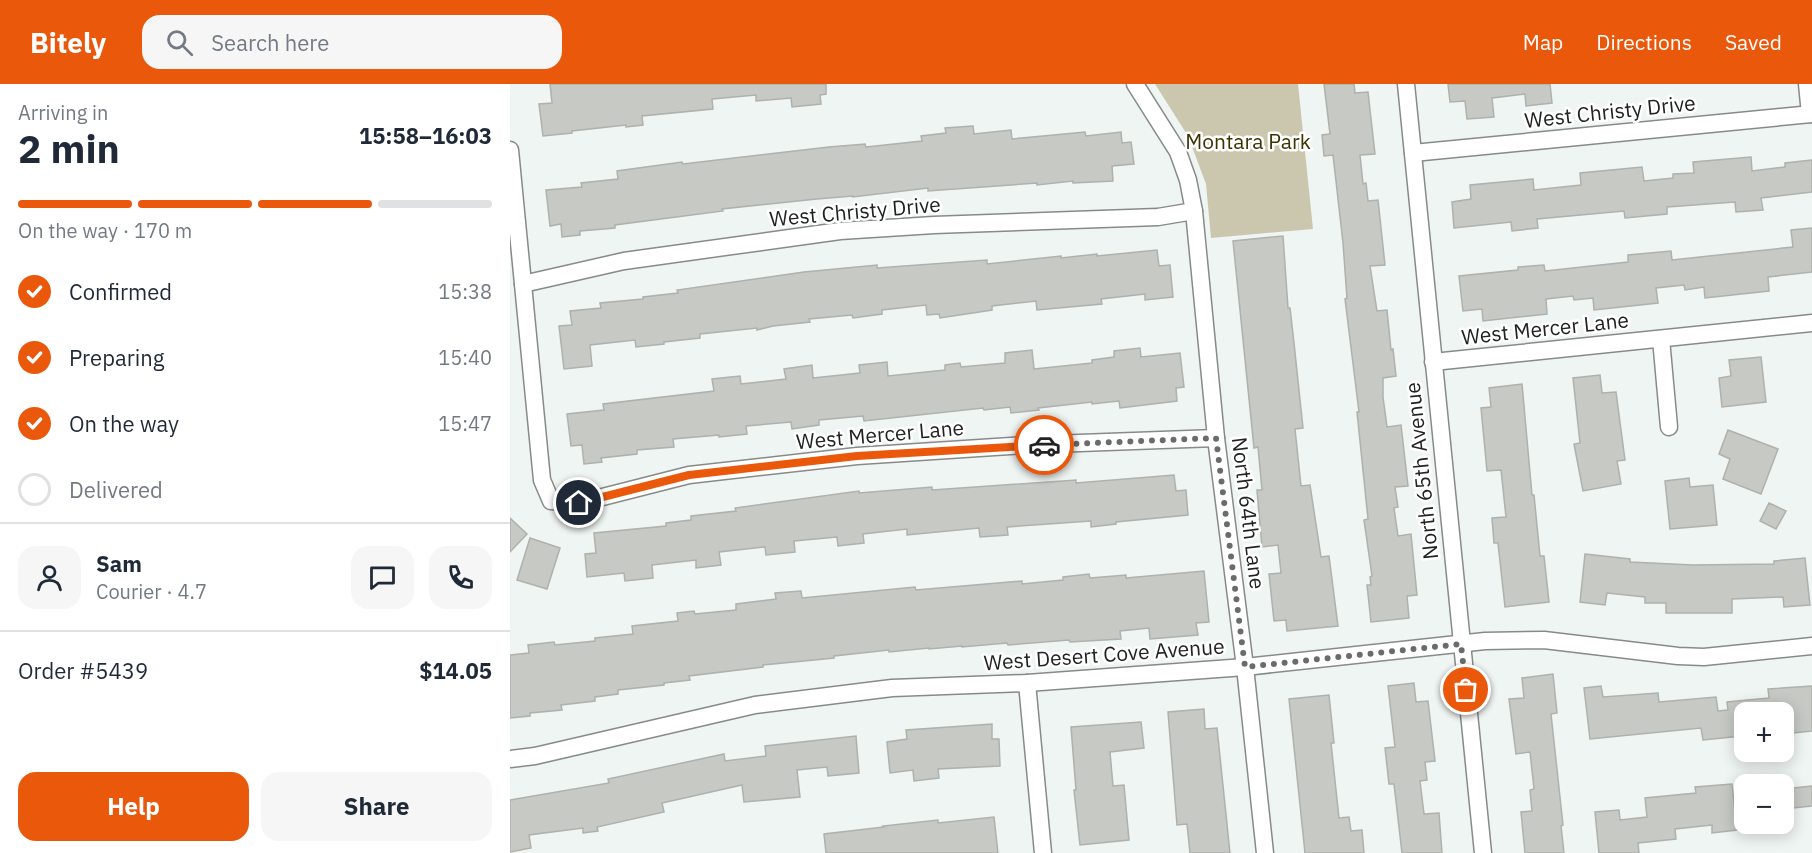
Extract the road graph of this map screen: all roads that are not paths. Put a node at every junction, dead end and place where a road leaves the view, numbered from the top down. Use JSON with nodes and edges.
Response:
{"nodes":[{"id":1,"x":1135,"y":84,"type":"edge"},
{"id":2,"x":1406,"y":84,"type":"edge"},
{"id":3,"x":1807,"y":84,"type":"edge"},
{"id":4,"x":1811,"y":114,"type":"edge"},
{"id":5,"x":510,"y":150,"type":"edge"},
{"id":6,"x":1413,"y":153,"type":"junction"},
{"id":7,"x":1194,"y":211,"type":"junction"},
{"id":8,"x":523,"y":284,"type":"junction"},
{"id":9,"x":1812,"y":323,"type":"edge"},
{"id":10,"x":1661,"y":339,"type":"junction"},
{"id":11,"x":1433,"y":362,"type":"junction"},
{"id":12,"x":1669,"y":427,"type":"dead end"},
{"id":13,"x":1216,"y":438,"type":"junction"},
{"id":14,"x":1461,"y":644,"type":"junction"},
{"id":15,"x":1812,"y":646,"type":"edge"},
{"id":16,"x":1245,"y":667,"type":"junction"},
{"id":17,"x":1027,"y":683,"type":"junction"},
{"id":18,"x":510,"y":759,"type":"edge"},
{"id":19,"x":1043,"y":853,"type":"edge"},
{"id":20,"x":1265,"y":853,"type":"edge"},
{"id":21,"x":1483,"y":853,"type":"edge"}],
"edges":[{"from":1,"to":7,"type":"street","name":"North 64th Lane"},
{"from":2,"to":6,"type":"street","name":"North 65th Avenue"},
{"from":3,"to":4,"type":"street"},
{"from":4,"to":6,"type":"street","name":"West Christy Drive"},
{"from":5,"to":8,"type":"street"},
{"from":6,"to":11,"type":"street","name":"North 65th Avenue"},
{"from":7,"to":8,"type":"street","name":"West Christy Drive"},
{"from":7,"to":13,"type":"street","name":"North 64th Lane"},
{"from":8,"to":13,"type":"street","name":"West Mercer Lane"},
{"from":9,"to":10,"type":"street","name":"West Mercer Lane"},
{"from":10,"to":11,"type":"street","name":"West Mercer Lane"},
{"from":10,"to":12,"type":"street"},
{"from":11,"to":14,"type":"street","name":"North 65th Avenue"},
{"from":13,"to":16,"type":"street","name":"North 64th Lane"},
{"from":14,"to":15,"type":"street","name":"West Desert Cove Avenue"},
{"from":14,"to":16,"type":"street","name":"West Desert Cove Avenue"},
{"from":14,"to":21,"type":"street","name":"North 65th Avenue"},
{"from":16,"to":17,"type":"street","name":"West Desert Cove Avenue"},
{"from":16,"to":20,"type":"street","name":"North 64th Lane"},
{"from":17,"to":18,"type":"street","name":"West Desert Cove Avenue"},
{"from":17,"to":19,"type":"street"}]}
